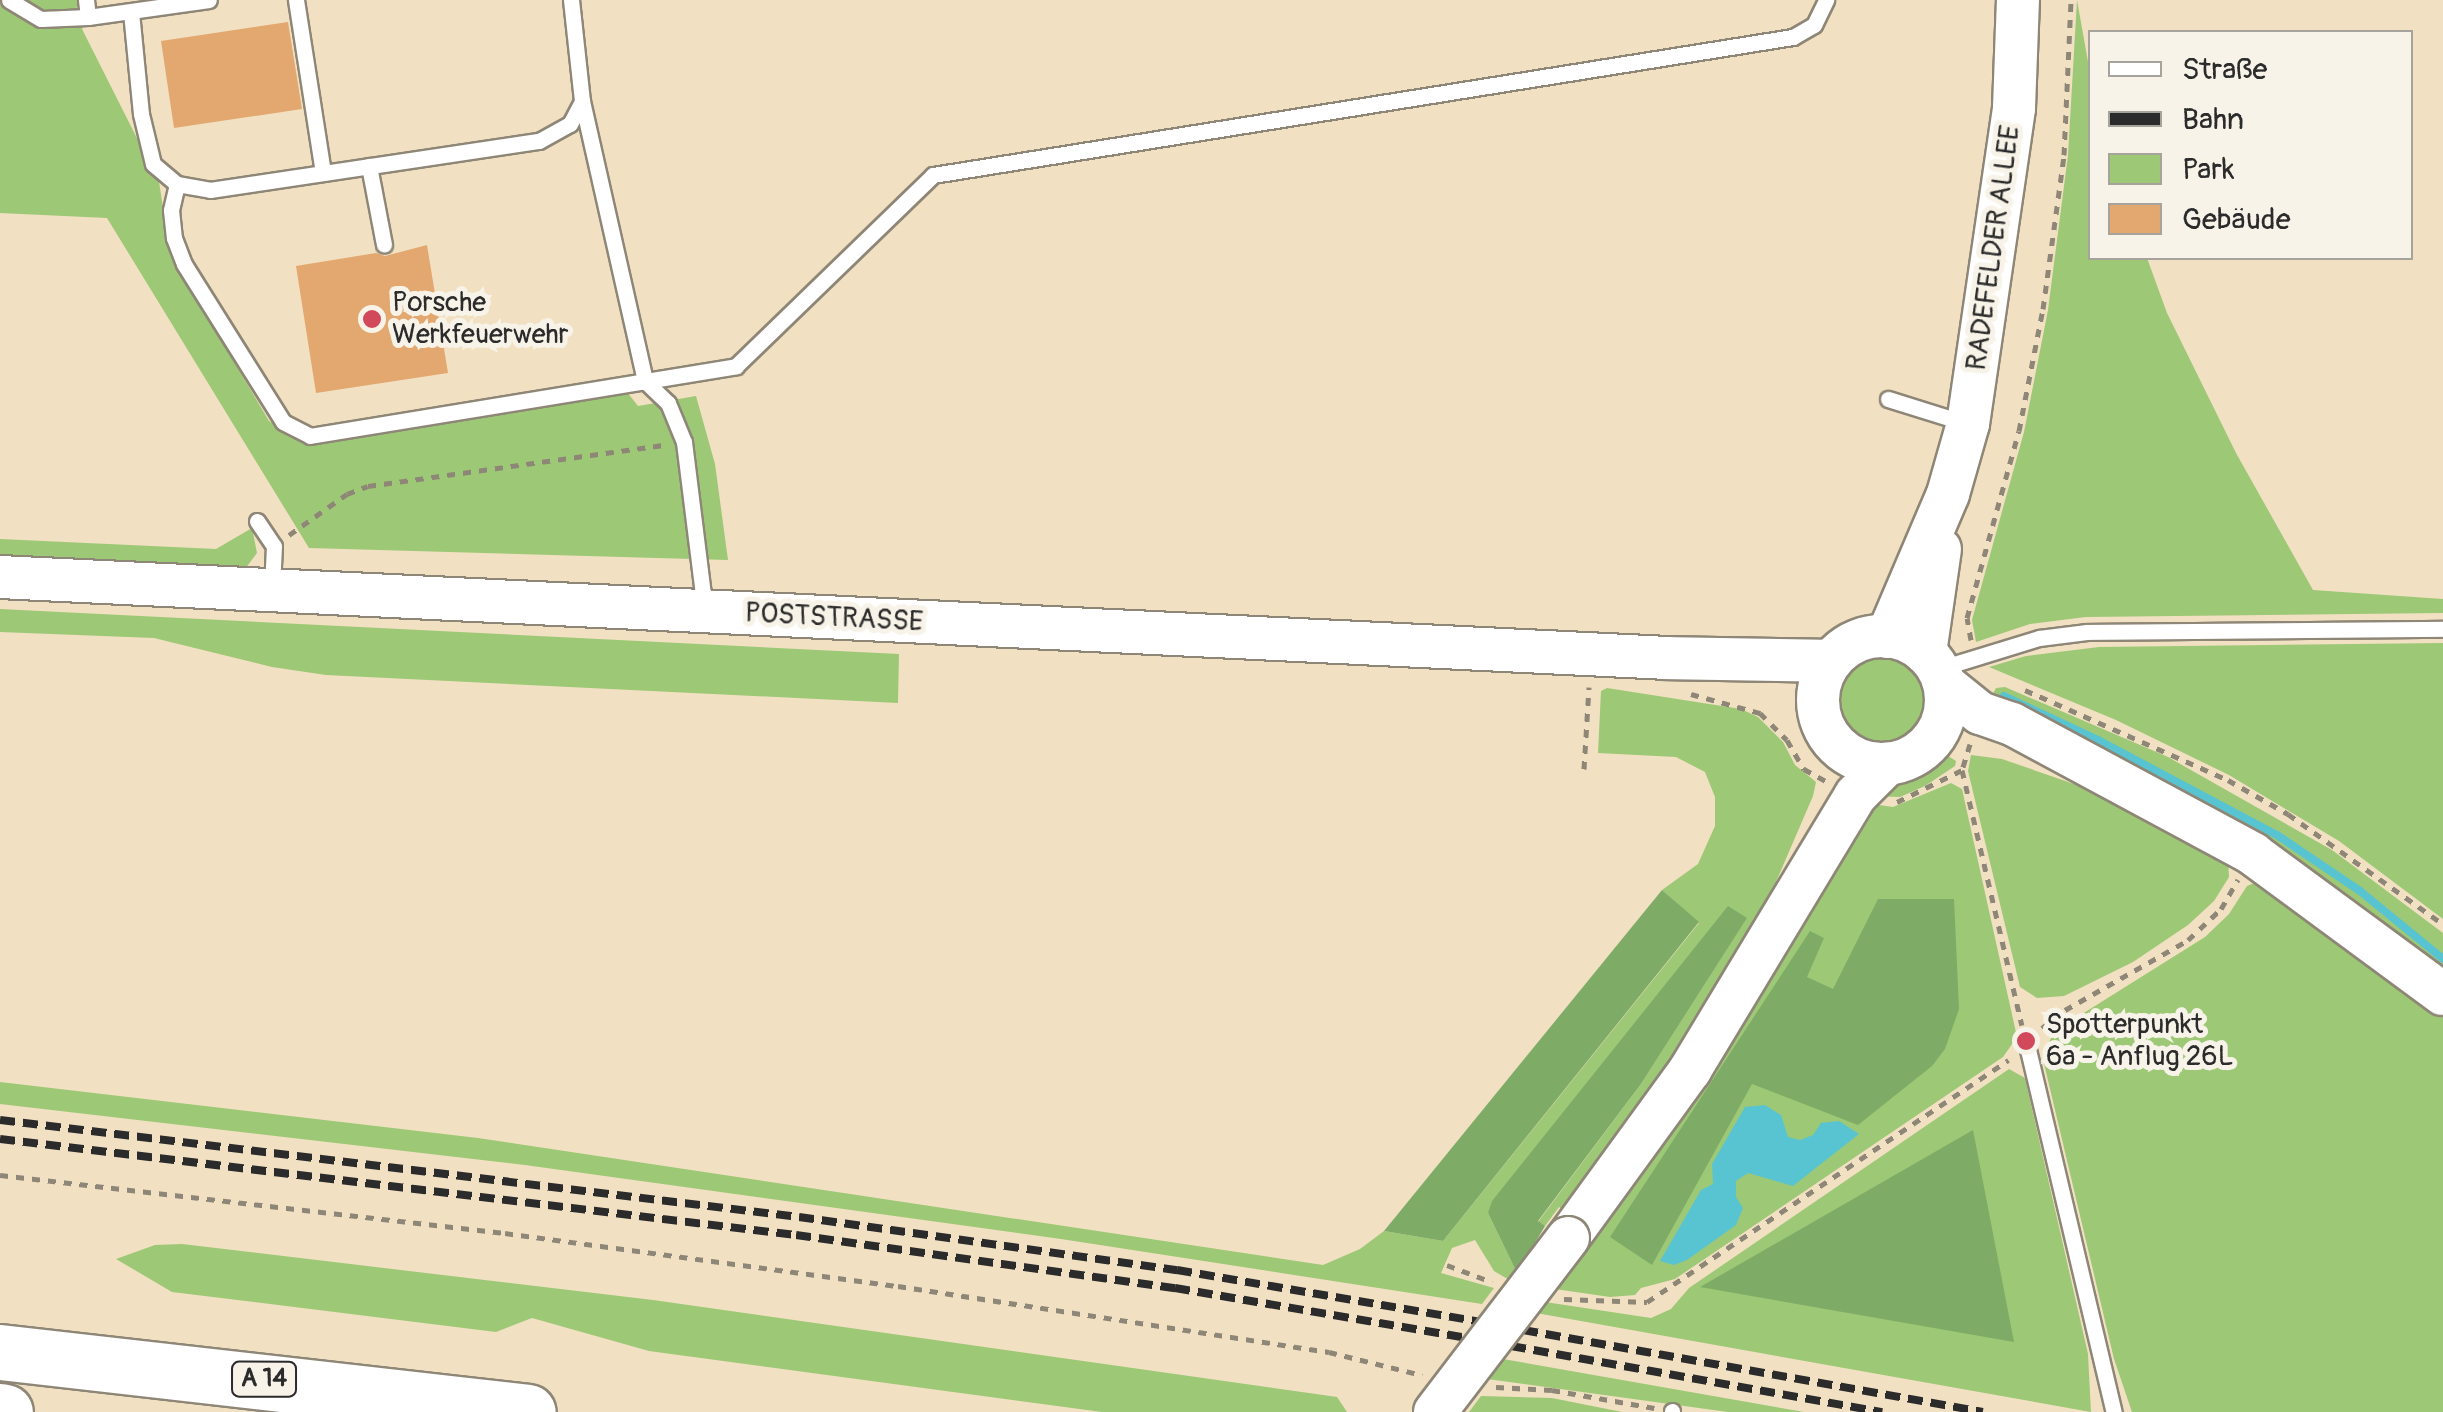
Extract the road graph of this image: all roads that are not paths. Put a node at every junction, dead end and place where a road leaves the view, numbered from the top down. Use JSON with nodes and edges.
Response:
{"nodes":[{"id":1,"x":9,"y":0,"type":"edge"},
{"id":2,"x":86,"y":0,"type":"edge"},
{"id":3,"x":209,"y":0,"type":"edge"},
{"id":4,"x":296,"y":0,"type":"edge"},
{"id":5,"x":571,"y":0,"type":"edge"},
{"id":6,"x":1826,"y":0,"type":"edge"},
{"id":7,"x":2018,"y":0,"type":"edge"},
{"id":8,"x":131,"y":12,"type":"junction"},
{"id":9,"x":88,"y":17,"type":"junction"},
{"id":10,"x":582,"y":100,"type":"junction"},
{"id":11,"x":369,"y":166,"type":"junction"},
{"id":12,"x":323,"y":173,"type":"junction"},
{"id":13,"x":178,"y":184,"type":"junction"},
{"id":14,"x":384,"y":246,"type":"dead end"},
{"id":15,"x":646,"y":381,"type":"junction"},
{"id":16,"x":1888,"y":399,"type":"dead end"},
{"id":17,"x":1968,"y":424,"type":"junction"},
{"id":18,"x":257,"y":521,"type":"dead end"},
{"id":19,"x":0,"y":578,"type":"edge"},
{"id":20,"x":272,"y":590,"type":"junction"},
{"id":21,"x":705,"y":611,"type":"junction"},
{"id":22,"x":2443,"y":628,"type":"edge"},
{"id":23,"x":1934,"y":660,"type":"junction"},
{"id":24,"x":1827,"y":700,"type":"junction"},
{"id":25,"x":1938,"y":732,"type":"junction"},
{"id":26,"x":1886,"y":784,"type":"junction"},
{"id":27,"x":2160,"y":803,"type":"junction"},
{"id":28,"x":1776,"y":924,"type":"junction"},
{"id":29,"x":2443,"y":994,"type":"edge"},
{"id":30,"x":2026,"y":1041,"type":"road end"},
{"id":31,"x":0,"y":1352,"type":"edge"},
{"id":32,"x":1437,"y":1396,"type":"edge"},
{"id":33,"x":528,"y":1412,"type":"edge"},
{"id":34,"x":2114,"y":1412,"type":"edge"}],
"edges":[{"from":1,"to":9,"type":"lane"},
{"from":2,"to":9,"type":"lane"},
{"from":3,"to":8,"type":"lane"},
{"from":4,"to":12,"type":"lane"},
{"from":5,"to":10,"type":"lane"},
{"from":6,"to":15,"type":"lane"},
{"from":7,"to":17,"type":"main road","name":"RADEFELDER ALLEE"},
{"from":8,"to":9,"type":"lane"},
{"from":8,"to":13,"type":"lane"},
{"from":10,"to":11,"type":"lane"},
{"from":10,"to":15,"type":"lane"},
{"from":11,"to":12,"type":"lane"},
{"from":11,"to":14,"type":"lane"},
{"from":12,"to":13,"type":"lane"},
{"from":13,"to":15,"type":"lane"},
{"from":15,"to":21,"type":"lane"},
{"from":16,"to":17,"type":"lane"},
{"from":17,"to":23,"type":"main road","name":"RADEFELDER ALLEE"},
{"from":18,"to":20,"type":"lane"},
{"from":19,"to":20,"type":"main road","name":"POSTSTRASSE"},
{"from":20,"to":21,"type":"main road","name":"POSTSTRASSE"},
{"from":21,"to":24,"type":"main road","name":"POSTSTRASSE"},
{"from":22,"to":23,"type":"lane"},
{"from":23,"to":24,"type":"main road"},
{"from":23,"to":25,"type":"main road"},
{"from":23,"to":27,"type":"main road"},
{"from":24,"to":26,"type":"main road"},
{"from":24,"to":28,"type":"main road"},
{"from":25,"to":26,"type":"main road"},
{"from":25,"to":27,"type":"main road"},
{"from":26,"to":28,"type":"main road"},
{"from":27,"to":29,"type":"main road"},
{"from":28,"to":32,"type":"main road","bridge":true},
{"from":30,"to":34,"type":"lane"},
{"from":31,"to":33,"type":"highway","number":"A 14"}]}
